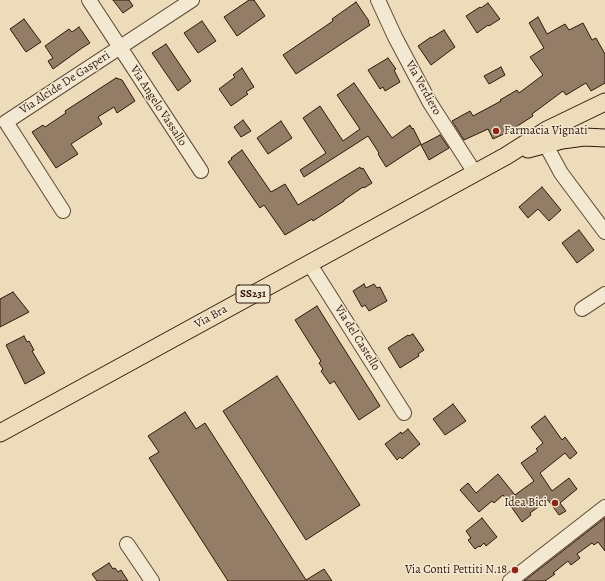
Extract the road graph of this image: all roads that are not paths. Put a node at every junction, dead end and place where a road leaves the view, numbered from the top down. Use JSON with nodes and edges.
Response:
{"nodes":[{"id":1,"x":89,"y":0,"type":"edge"},
{"id":2,"x":192,"y":0,"type":"edge"},
{"id":3,"x":378,"y":0,"type":"edge"},
{"id":4,"x":120,"y":48,"type":"junction"},
{"id":5,"x":605,"y":102,"type":"edge"},
{"id":6,"x":605,"y":138,"type":"edge"},
{"id":7,"x":543,"y":139,"type":"junction"},
{"id":8,"x":201,"y":171,"type":"dead end"},
{"id":9,"x":475,"y":173,"type":"junction"},
{"id":10,"x":63,"y":212,"type":"dead end"},
{"id":11,"x":605,"y":232,"type":"edge"},
{"id":12,"x":310,"y":263,"type":"junction"},
{"id":13,"x":605,"y":294,"type":"edge"},
{"id":14,"x":582,"y":309,"type":"dead end"},
{"id":15,"x":404,"y":413,"type":"dead end"},
{"id":16,"x":0,"y":433,"type":"edge"},
{"id":17,"x":605,"y":507,"type":"edge"},
{"id":18,"x":126,"y":544,"type":"dead end"},
{"id":19,"x":152,"y":581,"type":"edge"},
{"id":20,"x":510,"y":581,"type":"edge"}],
"edges":[{"from":1,"to":4,"type":"street","name":"Via Angelo Vassallo"},
{"from":2,"to":4,"type":"street","name":"Via Alcide De Gasperi"},
{"from":3,"to":9,"type":"street","name":"Via Verdiero"},
{"from":4,"to":8,"type":"street","name":"Via Angelo Vassallo"},
{"from":4,"to":10,"type":"street","name":"Via Alcide De Gasperi"},
{"from":5,"to":7,"type":"main road","name":"Via Bra","number":"SS231"},
{"from":6,"to":7,"type":"main road","name":"Via Bra","number":"SS231"},
{"from":7,"to":9,"type":"main road","name":"Via Bra","number":"SS231"},
{"from":7,"to":11,"type":"street"},
{"from":9,"to":12,"type":"main road","name":"Via Bra","number":"SS231"},
{"from":12,"to":15,"type":"street","name":"Via del Castello"},
{"from":12,"to":16,"type":"main road","name":"Via Bra","number":"SS231"},
{"from":13,"to":14,"type":"street"},
{"from":17,"to":20,"type":"street"},
{"from":18,"to":19,"type":"street"}]}
